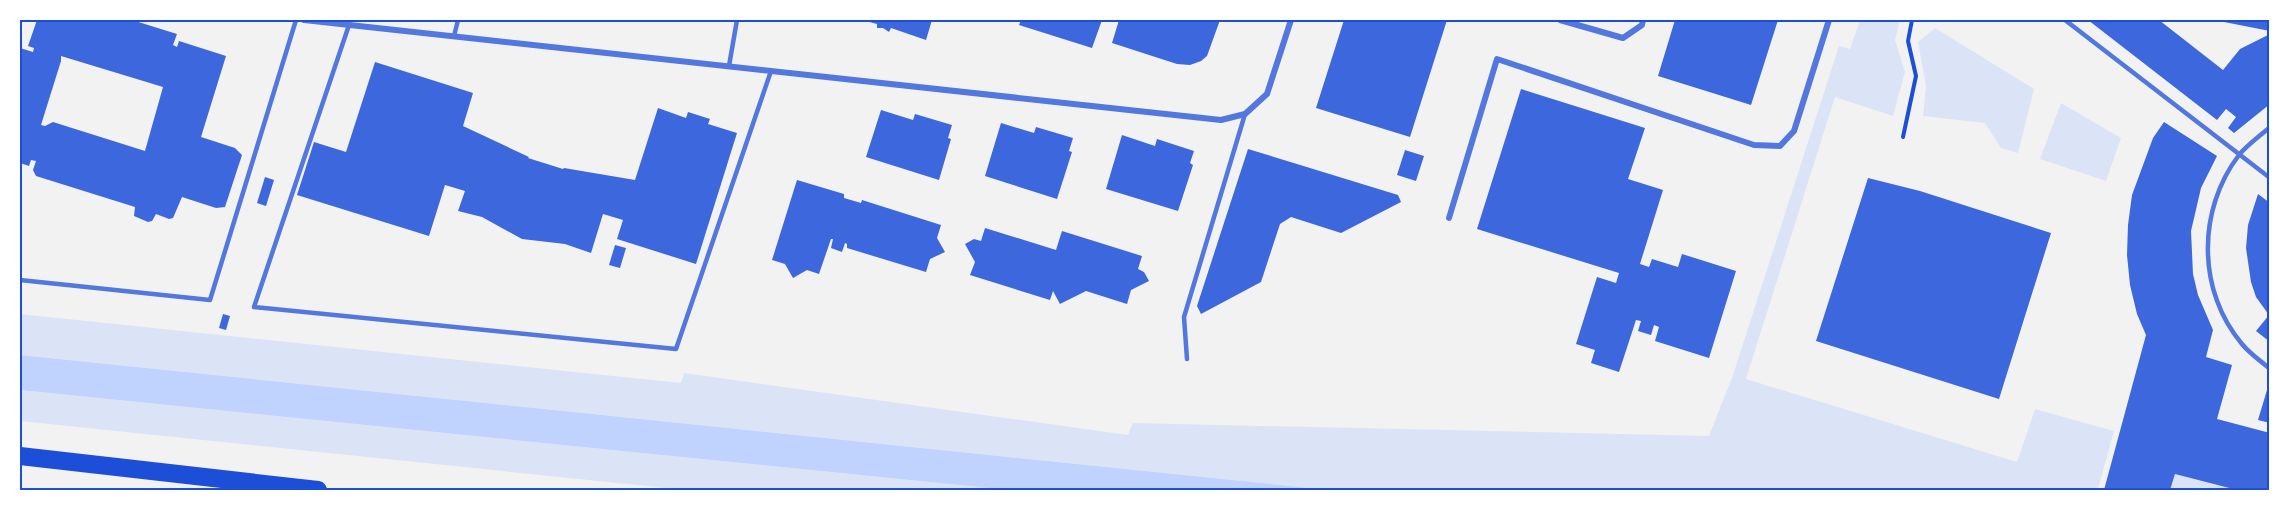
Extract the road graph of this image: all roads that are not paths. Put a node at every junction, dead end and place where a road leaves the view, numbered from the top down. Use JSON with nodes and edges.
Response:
{"nodes":[{"id":1,"x":297,"y":20,"type":"edge"},
{"id":2,"x":304,"y":20,"type":"edge"},
{"id":3,"x":458,"y":20,"type":"edge"},
{"id":4,"x":737,"y":20,"type":"edge"},
{"id":5,"x":1291,"y":20,"type":"edge"},
{"id":6,"x":1560,"y":20,"type":"edge"},
{"id":7,"x":1643,"y":20,"type":"edge"},
{"id":8,"x":1828,"y":20,"type":"edge"},
{"id":9,"x":2065,"y":20,"type":"edge"},
{"id":10,"x":349,"y":25,"type":"junction"},
{"id":11,"x":454,"y":36,"type":"junction"},
{"id":12,"x":729,"y":66,"type":"junction"},
{"id":13,"x":771,"y":71,"type":"junction"},
{"id":14,"x":1245,"y":114,"type":"junction"},
{"id":15,"x":2270,"y":127,"type":"edge"},
{"id":16,"x":2239,"y":155,"type":"junction"},
{"id":17,"x":2270,"y":178,"type":"edge"},
{"id":18,"x":1449,"y":218,"type":"dead end"},
{"id":19,"x":20,"y":280,"type":"edge"},
{"id":20,"x":1187,"y":358,"type":"dead end"},
{"id":21,"x":2270,"y":369,"type":"edge"},
{"id":22,"x":20,"y":456,"type":"edge"},
{"id":23,"x":318,"y":490,"type":"edge"}],
"edges":[{"from":1,"to":19,"type":"lane"},
{"from":2,"to":10,"type":"street"},
{"from":3,"to":11,"type":"lane"},
{"from":4,"to":12,"type":"lane"},
{"from":5,"to":14,"type":"street"},
{"from":6,"to":7,"type":"street"},
{"from":8,"to":18,"type":"street"},
{"from":9,"to":16,"type":"lane"},
{"from":10,"to":11,"type":"street"},
{"from":10,"to":13,"type":"lane"},
{"from":11,"to":12,"type":"street"},
{"from":12,"to":13,"type":"street"},
{"from":13,"to":14,"type":"street"},
{"from":14,"to":20,"type":"lane"},
{"from":15,"to":16,"type":"lane"},
{"from":16,"to":17,"type":"lane"},
{"from":16,"to":21,"type":"lane"},
{"from":22,"to":23,"type":"highway"}]}
